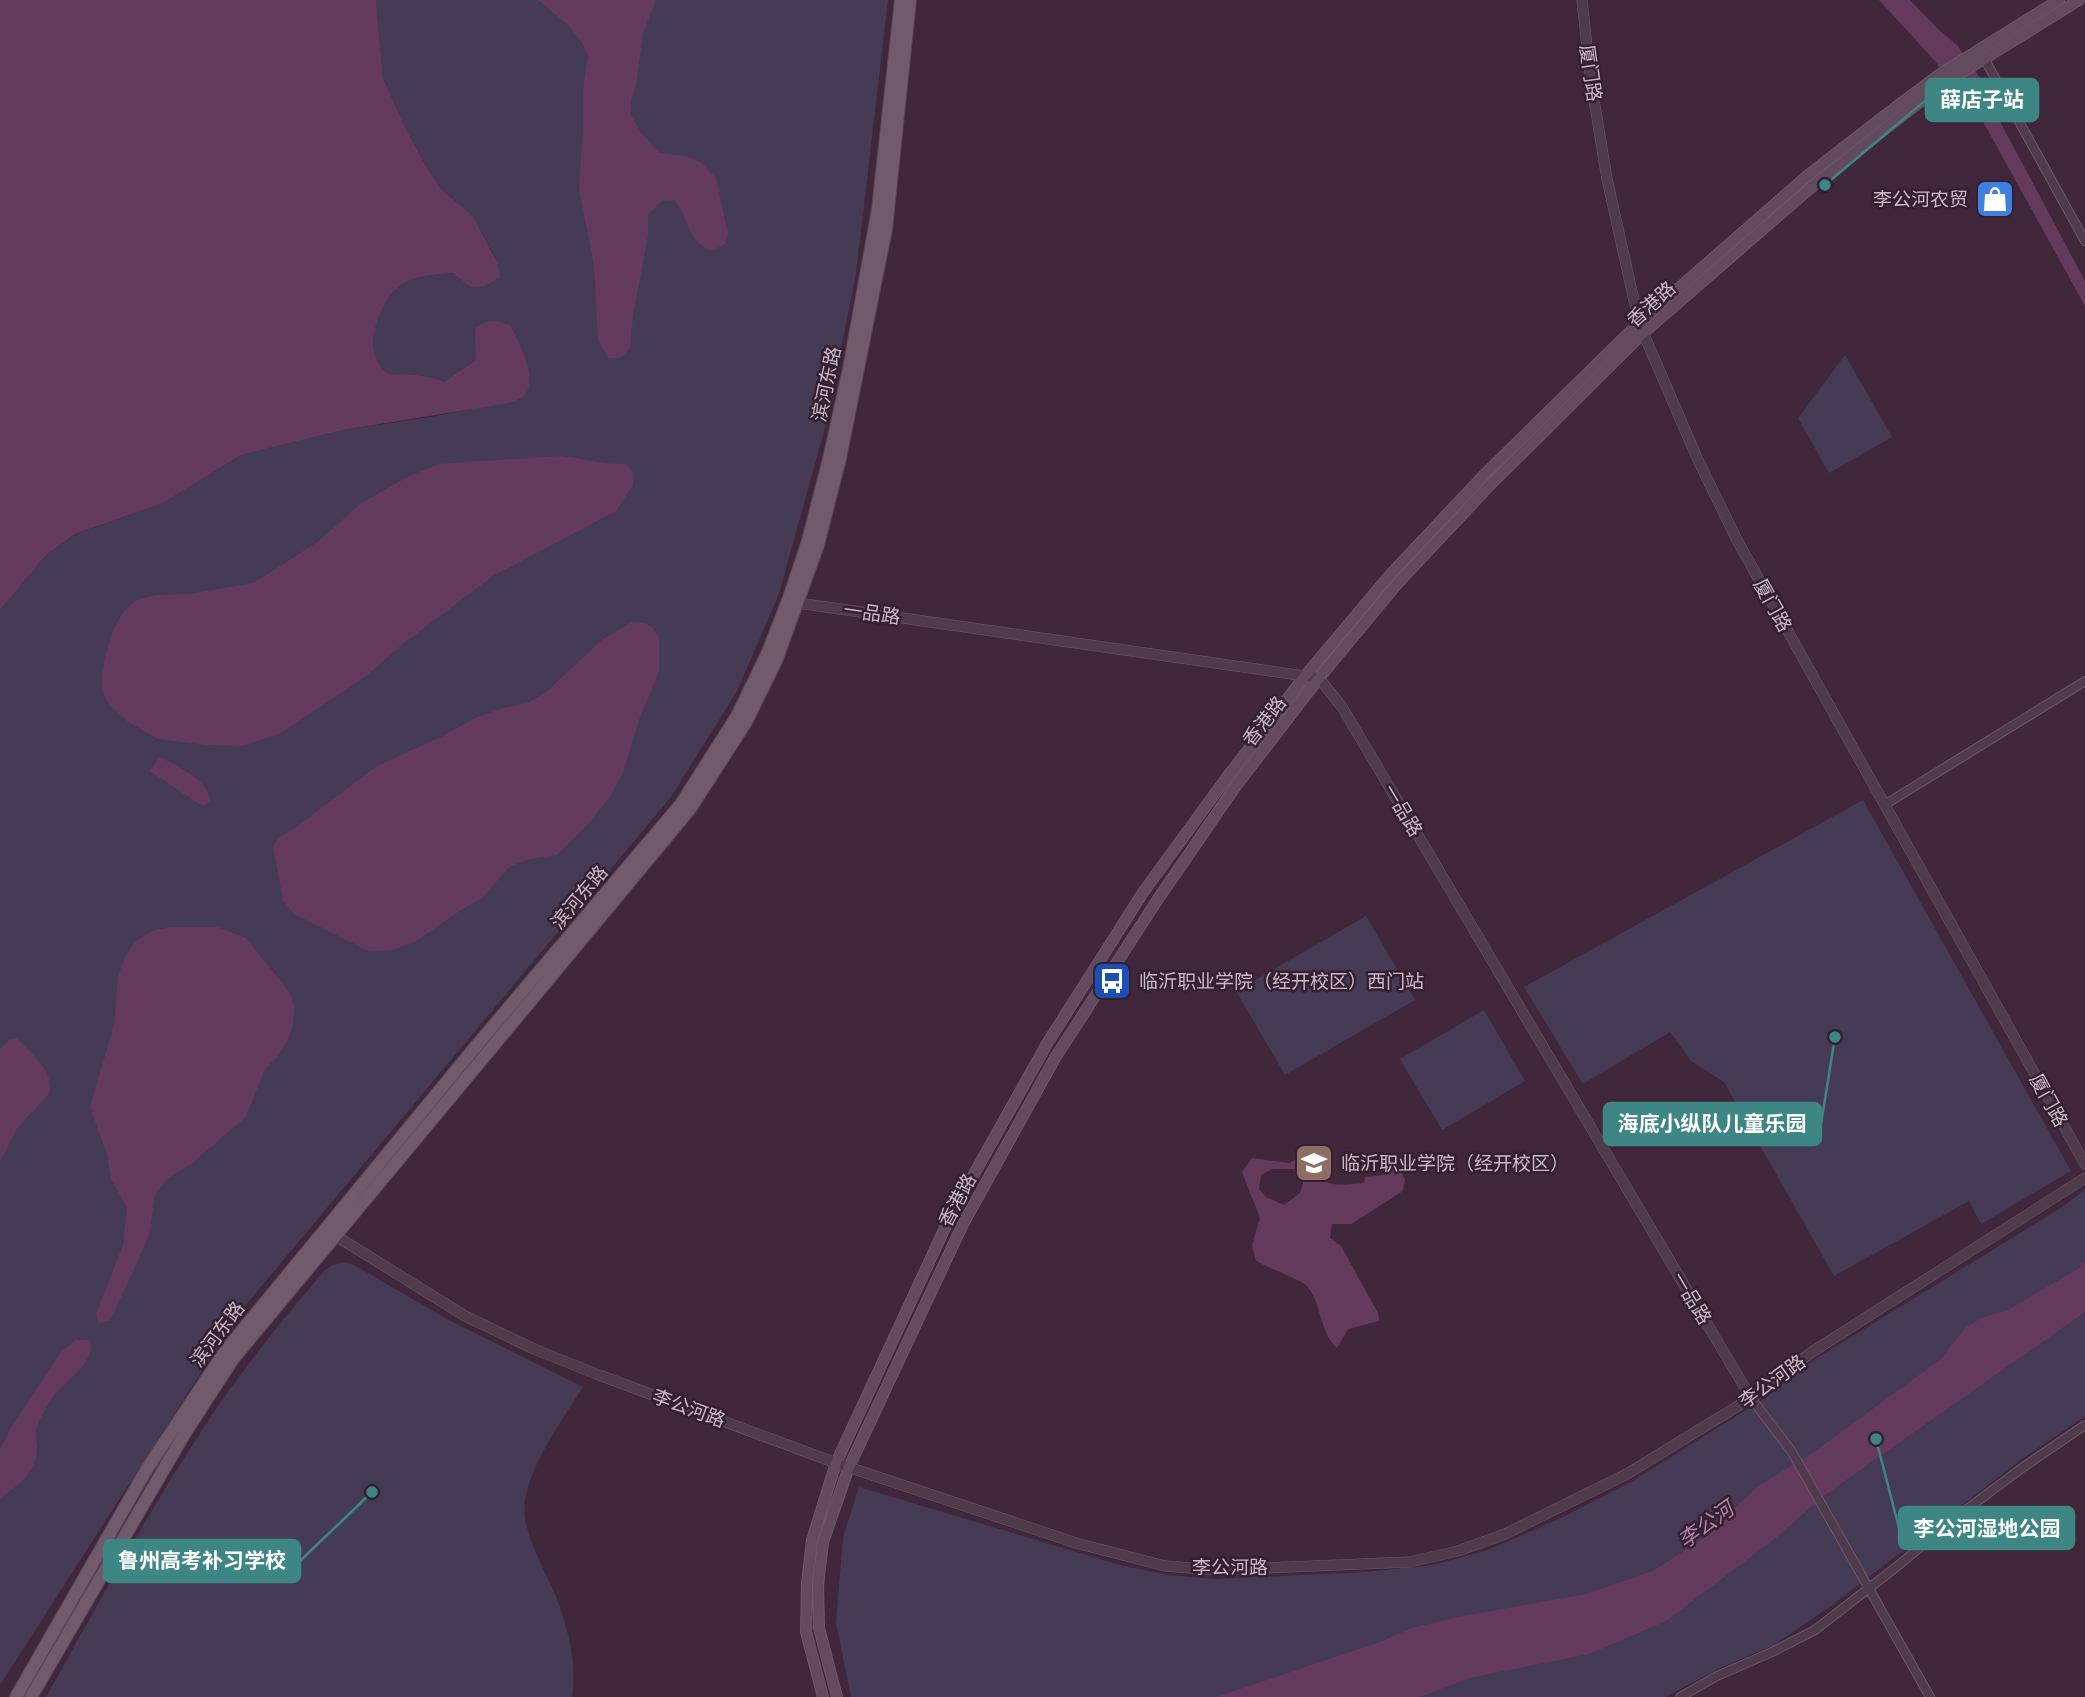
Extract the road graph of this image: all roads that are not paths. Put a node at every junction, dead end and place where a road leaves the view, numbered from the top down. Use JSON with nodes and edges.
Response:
{"nodes":[{"id":1,"x":901,"y":0,"type":"edge"},
{"id":2,"x":910,"y":0,"type":"edge"},
{"id":3,"x":1582,"y":0,"type":"edge"},
{"id":4,"x":2059,"y":0,"type":"edge"},
{"id":5,"x":2078,"y":0,"type":"edge"},
{"id":6,"x":1976,"y":59,"type":"junction"},
{"id":7,"x":2085,"y":241,"type":"edge"},
{"id":8,"x":1641,"y":329,"type":"junction"},
{"id":9,"x":798,"y":603,"type":"junction"},
{"id":10,"x":1304,"y":676,"type":"junction"},
{"id":11,"x":1319,"y":678,"type":"junction"},
{"id":12,"x":2085,"y":681,"type":"edge"},
{"id":13,"x":1886,"y":804,"type":"junction"},
{"id":14,"x":2085,"y":1164,"type":"edge"},
{"id":15,"x":2085,"y":1178,"type":"edge"},
{"id":16,"x":336,"y":1236,"type":"junction"},
{"id":17,"x":1751,"y":1398,"type":"junction"},
{"id":18,"x":2085,"y":1425,"type":"edge"},
{"id":19,"x":836,"y":1463,"type":"junction"},
{"id":20,"x":849,"y":1467,"type":"junction"},
{"id":21,"x":1869,"y":1588,"type":"junction"},
{"id":22,"x":16,"y":1697,"type":"edge"},
{"id":23,"x":31,"y":1697,"type":"edge"},
{"id":24,"x":823,"y":1697,"type":"edge"},
{"id":25,"x":837,"y":1697,"type":"edge"},
{"id":26,"x":1680,"y":1697,"type":"edge"},
{"id":27,"x":1930,"y":1697,"type":"edge"}],
"edges":[{"from":1,"to":22,"type":"main road","name":"滨河东路"},
{"from":2,"to":9,"type":"main road","name":"滨河东路"},
{"from":3,"to":8,"type":"street","name":"厦门路"},
{"from":4,"to":6,"type":"main road","name":"香港路"},
{"from":5,"to":6,"type":"main road","name":"香港路"},
{"from":6,"to":7,"type":"street"},
{"from":6,"to":8,"type":"main road","name":"香港路"},
{"from":8,"to":10,"type":"main road","name":"香港路"},
{"from":8,"to":11,"type":"main road","name":"香港路"},
{"from":8,"to":13,"type":"street","name":"厦门路"},
{"from":9,"to":10,"type":"street","name":"一品路"},
{"from":9,"to":16,"type":"main road","name":"滨河东路"},
{"from":10,"to":11,"type":"street","name":"一品路"},
{"from":10,"to":19,"type":"main road","name":"香港路"},
{"from":11,"to":17,"type":"street","name":"一品路"},
{"from":11,"to":20,"type":"main road","name":"香港路"},
{"from":12,"to":13,"type":"street"},
{"from":13,"to":14,"type":"street","name":"厦门路"},
{"from":15,"to":17,"type":"street","name":"李公河路"},
{"from":16,"to":19,"type":"street","name":"李公河路"},
{"from":16,"to":23,"type":"main road","name":"滨河东路"},
{"from":17,"to":20,"type":"street","name":"李公河路"},
{"from":17,"to":21,"type":"street"},
{"from":18,"to":21,"type":"street"},
{"from":19,"to":20,"type":"street","name":"李公河路"},
{"from":19,"to":24,"type":"main road","name":"香港路"},
{"from":20,"to":25,"type":"main road","name":"香港路"},
{"from":21,"to":26,"type":"street"},
{"from":21,"to":27,"type":"street"}]}
